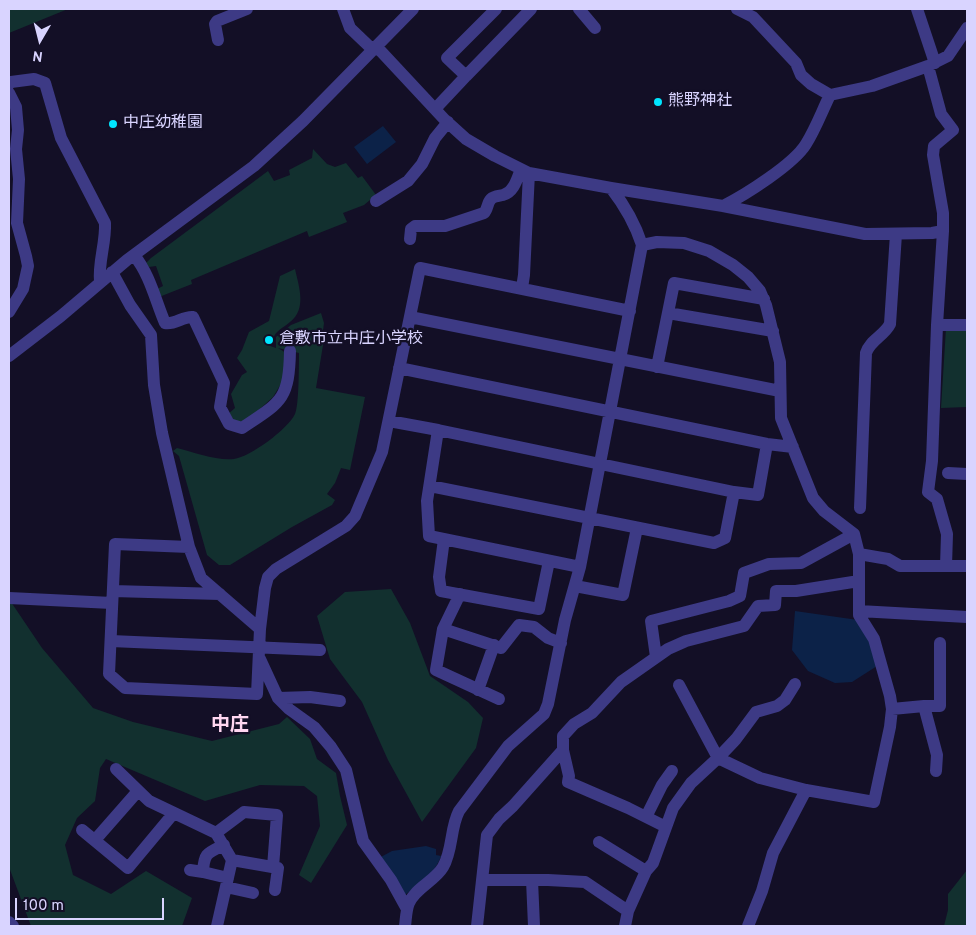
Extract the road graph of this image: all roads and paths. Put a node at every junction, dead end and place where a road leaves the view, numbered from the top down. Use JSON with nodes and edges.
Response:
{"nodes":[{"id":1,"x":247,"y":9,"type":"edge"},
{"id":2,"x":343,"y":9,"type":"edge"},
{"id":3,"x":413,"y":9,"type":"edge"},
{"id":4,"x":496,"y":9,"type":"edge"},
{"id":5,"x":531,"y":9,"type":"edge"},
{"id":6,"x":579,"y":9,"type":"edge"},
{"id":7,"x":737,"y":9,"type":"edge"},
{"id":8,"x":917,"y":9,"type":"edge"},
{"id":9,"x":595,"y":28,"type":"dead end"},
{"id":10,"x":967,"y":28,"type":"edge"},
{"id":11,"x":218,"y":40,"type":"dead end"},
{"id":12,"x":374,"y":48,"type":"junction"},
{"id":13,"x":931,"y":65,"type":"junction"},
{"id":14,"x":466,"y":76,"type":"junction"},
{"id":15,"x":9,"y":84,"type":"edge"},
{"id":16,"x":9,"y":93,"type":"edge"},
{"id":17,"x":830,"y":95,"type":"junction"},
{"id":18,"x":434,"y":108,"type":"junction"},
{"id":19,"x":448,"y":122,"type":"junction"},
{"id":20,"x":525,"y":171,"type":"junction"},
{"id":21,"x":611,"y":188,"type":"junction"},
{"id":22,"x":376,"y":201,"type":"dead end"},
{"id":23,"x":723,"y":206,"type":"junction"},
{"id":24,"x":943,"y":230,"type":"junction"},
{"id":25,"x":896,"y":234,"type":"junction"},
{"id":26,"x":410,"y":239,"type":"dead end"},
{"id":27,"x":642,"y":245,"type":"junction"},
{"id":28,"x":134,"y":255,"type":"junction"},
{"id":29,"x":112,"y":272,"type":"junction"},
{"id":30,"x":100,"y":282,"type":"junction"},
{"id":31,"x":522,"y":288,"type":"junction"},
{"id":32,"x":764,"y":300,"type":"junction"},
{"id":33,"x":9,"y":312,"type":"edge"},
{"id":34,"x":630,"y":312,"type":"junction"},
{"id":35,"x":668,"y":313,"type":"junction"},
{"id":36,"x":410,"y":317,"type":"junction"},
{"id":37,"x":937,"y":325,"type":"junction"},
{"id":38,"x":967,"y":325,"type":"edge"},
{"id":39,"x":773,"y":331,"type":"junction"},
{"id":40,"x":290,"y":351,"type":"dead end"},
{"id":41,"x":9,"y":356,"type":"edge"},
{"id":42,"x":621,"y":360,"type":"junction"},
{"id":43,"x":657,"y":367,"type":"junction"},
{"id":44,"x":400,"y":368,"type":"junction"},
{"id":45,"x":780,"y":391,"type":"junction"},
{"id":46,"x":610,"y":412,"type":"junction"},
{"id":47,"x":389,"y":421,"type":"junction"},
{"id":48,"x":438,"y":430,"type":"junction"},
{"id":49,"x":768,"y":444,"type":"junction"},
{"id":50,"x":793,"y":447,"type":"junction"},
{"id":51,"x":600,"y":465,"type":"junction"},
{"id":52,"x":948,"y":474,"type":"dead end"},
{"id":53,"x":967,"y":474,"type":"edge"},
{"id":54,"x":430,"y":486,"type":"junction"},
{"id":55,"x":734,"y":492,"type":"junction"},
{"id":56,"x":860,"y":508,"type":"dead end"},
{"id":57,"x":589,"y":518,"type":"junction"},
{"id":58,"x":637,"y":528,"type":"junction"},
{"id":59,"x":854,"y":534,"type":"junction"},
{"id":60,"x":444,"y":540,"type":"junction"},
{"id":61,"x":189,"y":547,"type":"junction"},
{"id":62,"x":859,"y":554,"type":"junction"},
{"id":63,"x":549,"y":560,"type":"junction"},
{"id":64,"x":946,"y":566,"type":"junction"},
{"id":65,"x":967,"y":566,"type":"edge"},
{"id":66,"x":580,"y":567,"type":"junction"},
{"id":67,"x":859,"y":581,"type":"junction"},
{"id":68,"x":574,"y":586,"type":"junction"},
{"id":69,"x":220,"y":594,"type":"junction"},
{"id":70,"x":460,"y":594,"type":"junction"},
{"id":71,"x":113,"y":597,"type":"junction"},
{"id":72,"x":9,"y":598,"type":"edge"},
{"id":73,"x":859,"y":611,"type":"junction"},
{"id":74,"x":967,"y":617,"type":"edge"},
{"id":75,"x":260,"y":629,"type":"junction"},
{"id":76,"x":443,"y":629,"type":"junction"},
{"id":77,"x":110,"y":641,"type":"junction"},
{"id":78,"x":561,"y":643,"type":"junction"},
{"id":79,"x":940,"y":643,"type":"dead end"},
{"id":80,"x":494,"y":645,"type":"junction"},
{"id":81,"x":320,"y":650,"type":"dead end"},
{"id":82,"x":259,"y":652,"type":"junction"},
{"id":83,"x":656,"y":657,"type":"junction"},
{"id":84,"x":795,"y":684,"type":"dead end"},
{"id":85,"x":679,"y":685,"type":"dead end"},
{"id":86,"x":478,"y":690,"type":"junction"},
{"id":87,"x":278,"y":698,"type":"junction"},
{"id":88,"x":499,"y":699,"type":"dead end"},
{"id":89,"x":340,"y":701,"type":"dead end"},
{"id":90,"x":924,"y":706,"type":"junction"},
{"id":91,"x":892,"y":708,"type":"junction"},
{"id":92,"x":563,"y":750,"type":"junction"},
{"id":93,"x":718,"y":758,"type":"junction"},
{"id":94,"x":116,"y":769,"type":"dead end"},
{"id":95,"x":672,"y":771,"type":"dead end"},
{"id":96,"x":936,"y":771,"type":"dead end"},
{"id":97,"x":806,"y":790,"type":"junction"},
{"id":98,"x":138,"y":791,"type":"junction"},
{"id":99,"x":173,"y":814,"type":"junction"},
{"id":100,"x":646,"y":817,"type":"junction"},
{"id":101,"x":666,"y":827,"type":"junction"},
{"id":102,"x":82,"y":830,"type":"dead end"},
{"id":103,"x":216,"y":833,"type":"junction"},
{"id":104,"x":95,"y":840,"type":"junction"},
{"id":105,"x":599,"y":842,"type":"dead end"},
{"id":106,"x":224,"y":845,"type":"junction"},
{"id":107,"x":232,"y":860,"type":"junction"},
{"id":108,"x":273,"y":867,"type":"junction"},
{"id":109,"x":646,"y":871,"type":"junction"},
{"id":110,"x":482,"y":880,"type":"junction"},
{"id":111,"x":532,"y":880,"type":"junction"},
{"id":112,"x":227,"y":882,"type":"junction"},
{"id":113,"x":275,"y":890,"type":"dead end"},
{"id":114,"x":253,"y":893,"type":"dead end"},
{"id":115,"x":407,"y":909,"type":"junction"},
{"id":116,"x":628,"y":911,"type":"junction"},
{"id":117,"x":9,"y":922,"type":"edge"},
{"id":118,"x":13,"y":926,"type":"edge"},
{"id":119,"x":217,"y":926,"type":"edge"},
{"id":120,"x":405,"y":926,"type":"edge"},
{"id":121,"x":477,"y":926,"type":"edge"},
{"id":122,"x":534,"y":926,"type":"edge"},
{"id":123,"x":625,"y":926,"type":"edge"},
{"id":124,"x":748,"y":926,"type":"edge"}],
"edges":[{"from":1,"to":11,"type":"street"},
{"from":2,"to":12,"type":"street"},
{"from":3,"to":12,"type":"street"},
{"from":4,"to":14,"type":"street"},
{"from":5,"to":14,"type":"street"},
{"from":6,"to":9,"type":"street"},
{"from":7,"to":17,"type":"street"},
{"from":8,"to":13,"type":"street"},
{"from":10,"to":13,"type":"street"},
{"from":12,"to":18,"type":"street"},
{"from":12,"to":28,"type":"street"},
{"from":13,"to":17,"type":"street"},
{"from":13,"to":24,"type":"street"},
{"from":14,"to":18,"type":"street"},
{"from":15,"to":30,"type":"street"},
{"from":16,"to":33,"type":"street"},
{"from":17,"to":23,"type":"street"},
{"from":18,"to":19,"type":"street"},
{"from":19,"to":20,"type":"street"},
{"from":19,"to":22,"type":"street"},
{"from":20,"to":21,"type":"street"},
{"from":20,"to":26,"type":"street"},
{"from":20,"to":31,"type":"street"},
{"from":21,"to":23,"type":"street"},
{"from":21,"to":27,"type":"street"},
{"from":23,"to":25,"type":"street"},
{"from":24,"to":25,"type":"street"},
{"from":24,"to":37,"type":"street"},
{"from":25,"to":56,"type":"street"},
{"from":27,"to":32,"type":"street"},
{"from":27,"to":34,"type":"street"},
{"from":28,"to":29,"type":"street"},
{"from":28,"to":40,"type":"street"},
{"from":29,"to":30,"type":"street"},
{"from":29,"to":61,"type":"street"},
{"from":30,"to":41,"type":"street"},
{"from":31,"to":34,"type":"street"},
{"from":31,"to":36,"type":"street"},
{"from":32,"to":35,"type":"street"},
{"from":32,"to":39,"type":"street"},
{"from":34,"to":42,"type":"street"},
{"from":35,"to":39,"type":"street"},
{"from":35,"to":43,"type":"street"},
{"from":36,"to":42,"type":"street"},
{"from":36,"to":44,"type":"street"},
{"from":37,"to":38,"type":"street"},
{"from":37,"to":64,"type":"street"},
{"from":39,"to":45,"type":"street"},
{"from":42,"to":43,"type":"street"},
{"from":42,"to":46,"type":"street"},
{"from":43,"to":45,"type":"street"},
{"from":44,"to":46,"type":"street"},
{"from":44,"to":47,"type":"street"},
{"from":45,"to":50,"type":"street"},
{"from":46,"to":49,"type":"street"},
{"from":46,"to":51,"type":"street"},
{"from":47,"to":48,"type":"street"},
{"from":47,"to":75,"type":"street"},
{"from":48,"to":51,"type":"street"},
{"from":48,"to":54,"type":"street"},
{"from":49,"to":50,"type":"street"},
{"from":49,"to":55,"type":"street"},
{"from":50,"to":59,"type":"street"},
{"from":51,"to":55,"type":"street"},
{"from":51,"to":57,"type":"street"},
{"from":52,"to":53,"type":"street"},
{"from":54,"to":57,"type":"street"},
{"from":54,"to":60,"type":"street"},
{"from":55,"to":58,"type":"street"},
{"from":57,"to":58,"type":"street"},
{"from":57,"to":66,"type":"street"},
{"from":58,"to":68,"type":"street"},
{"from":59,"to":62,"type":"street"},
{"from":59,"to":83,"type":"street"},
{"from":60,"to":63,"type":"street"},
{"from":60,"to":70,"type":"street"},
{"from":61,"to":69,"type":"street"},
{"from":61,"to":71,"type":"street"},
{"from":62,"to":64,"type":"street"},
{"from":62,"to":67,"type":"street"},
{"from":63,"to":66,"type":"street"},
{"from":63,"to":70,"type":"street"},
{"from":64,"to":65,"type":"street"},
{"from":66,"to":68,"type":"street"},
{"from":67,"to":73,"type":"street"},
{"from":67,"to":83,"type":"street"},
{"from":68,"to":78,"type":"street"},
{"from":69,"to":71,"type":"street"},
{"from":69,"to":75,"type":"street"},
{"from":70,"to":76,"type":"street"},
{"from":71,"to":72,"type":"street"},
{"from":71,"to":77,"type":"street"},
{"from":73,"to":74,"type":"street"},
{"from":73,"to":91,"type":"street"},
{"from":75,"to":82,"type":"street"},
{"from":76,"to":80,"type":"street"},
{"from":76,"to":86,"type":"street"},
{"from":77,"to":82,"type":"street"},
{"from":77,"to":82,"type":"street"},
{"from":78,"to":80,"type":"street"},
{"from":78,"to":115,"type":"street"},
{"from":79,"to":90,"type":"street"},
{"from":80,"to":86,"type":"street"},
{"from":81,"to":82,"type":"street"},
{"from":82,"to":87,"type":"street"},
{"from":83,"to":92,"type":"street"},
{"from":84,"to":93,"type":"street"},
{"from":85,"to":93,"type":"street"},
{"from":86,"to":88,"type":"street"},
{"from":87,"to":89,"type":"street"},
{"from":87,"to":115,"type":"street"},
{"from":90,"to":91,"type":"street"},
{"from":90,"to":96,"type":"street"},
{"from":91,"to":97,"type":"street"},
{"from":92,"to":100,"type":"street"},
{"from":92,"to":110,"type":"street"},
{"from":93,"to":97,"type":"street"},
{"from":93,"to":101,"type":"street"},
{"from":94,"to":98,"type":"street"},
{"from":95,"to":100,"type":"street"},
{"from":97,"to":124,"type":"street"},
{"from":98,"to":99,"type":"street"},
{"from":98,"to":104,"type":"street"},
{"from":99,"to":103,"type":"street"},
{"from":99,"to":104,"type":"street"},
{"from":100,"to":101,"type":"street"},
{"from":101,"to":109,"type":"street"},
{"from":102,"to":104,"type":"street"},
{"from":103,"to":106,"type":"street"},
{"from":103,"to":108,"type":"street"},
{"from":105,"to":109,"type":"street"},
{"from":106,"to":107,"type":"street"},
{"from":106,"to":112,"type":"street"},
{"from":107,"to":108,"type":"street"},
{"from":107,"to":112,"type":"street"},
{"from":108,"to":113,"type":"street"},
{"from":109,"to":116,"type":"street"},
{"from":110,"to":111,"type":"street"},
{"from":110,"to":121,"type":"street"},
{"from":111,"to":116,"type":"street"},
{"from":111,"to":122,"type":"street"},
{"from":112,"to":114,"type":"street"},
{"from":112,"to":119,"type":"street"},
{"from":115,"to":120,"type":"street"},
{"from":116,"to":123,"type":"street"},
{"from":117,"to":118,"type":"street"}]}
